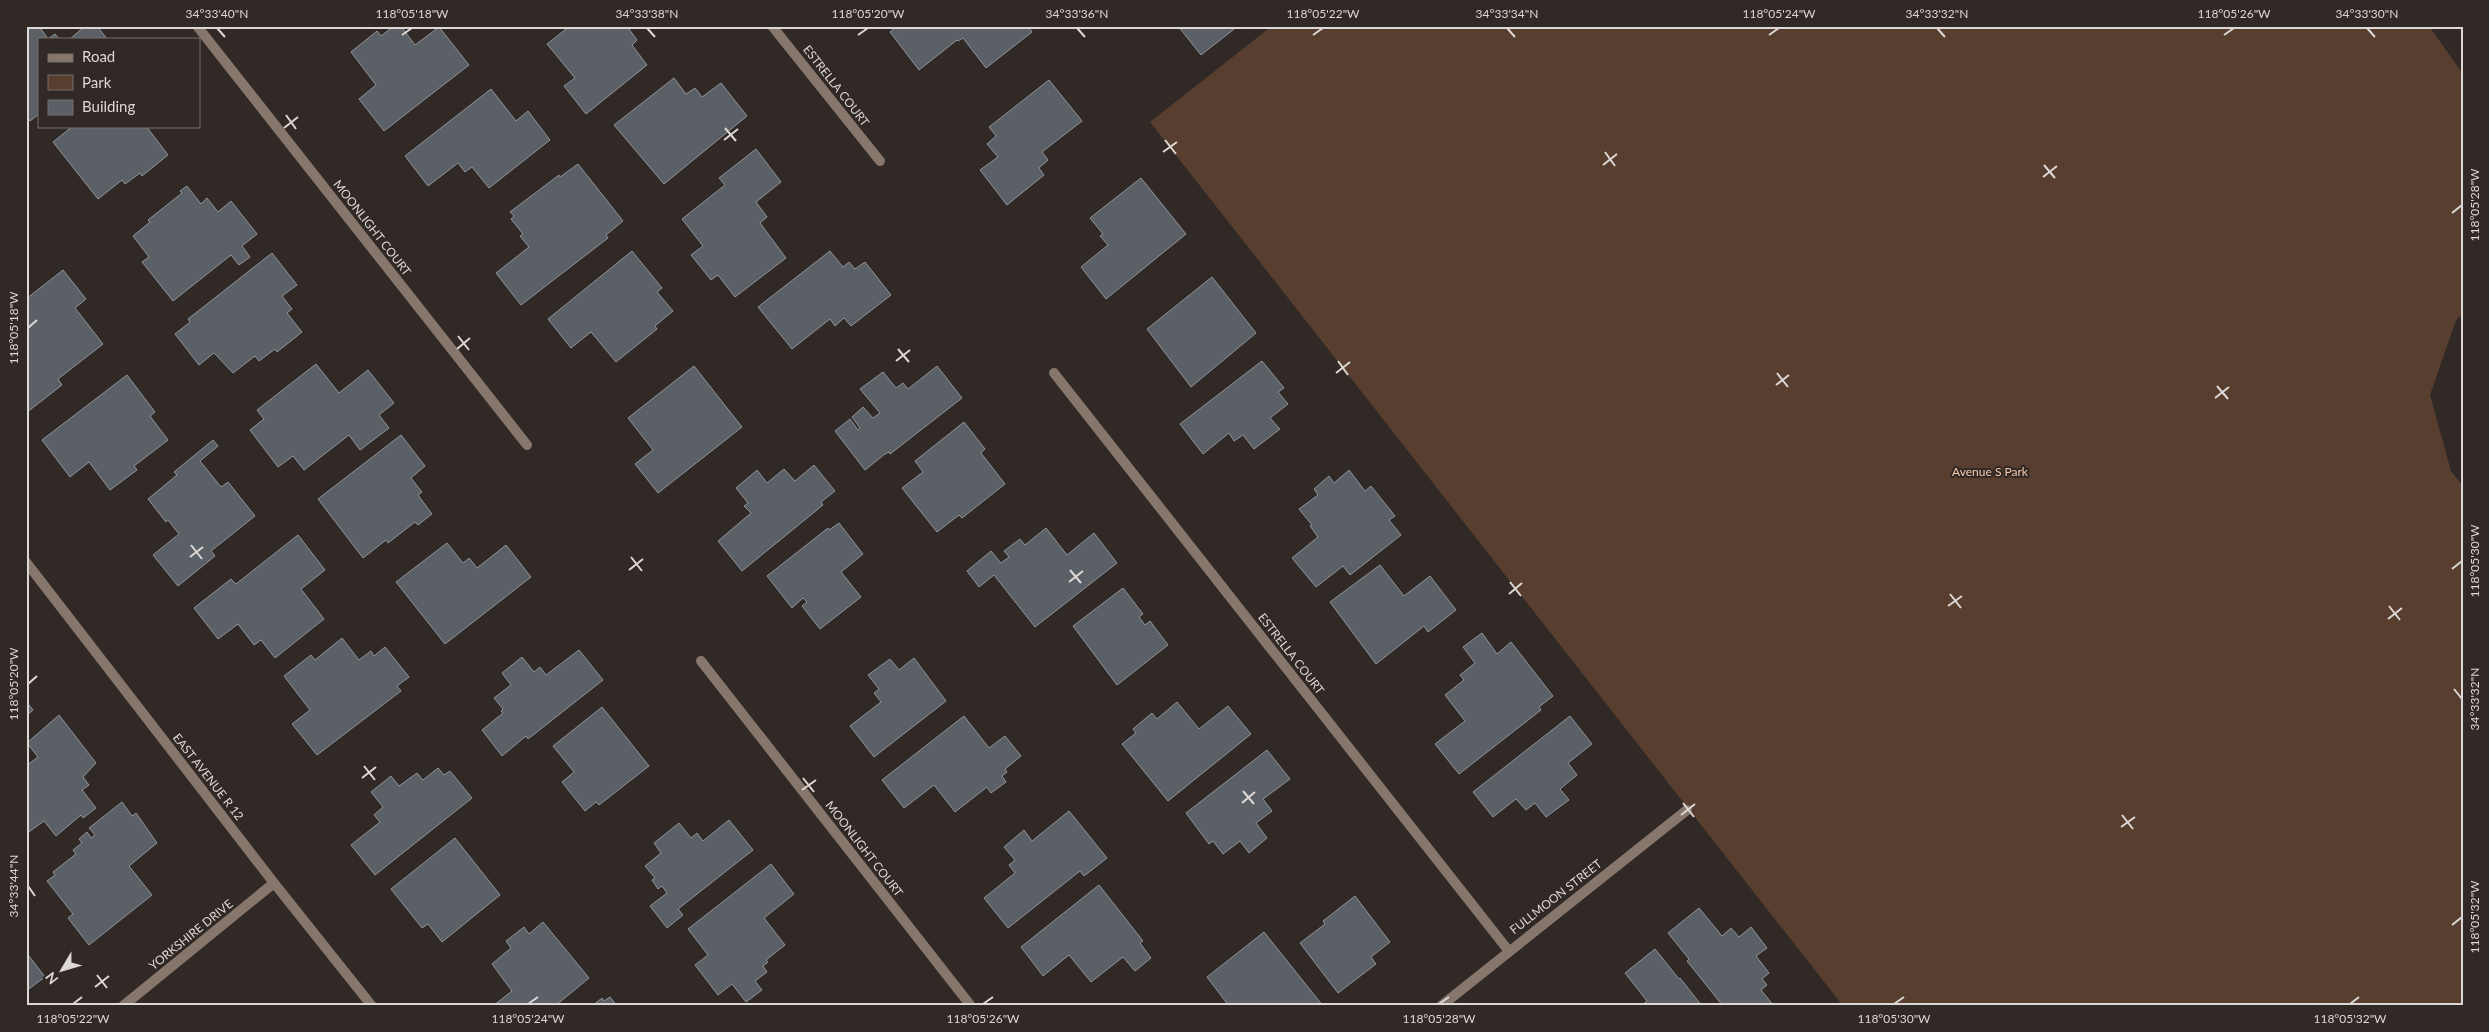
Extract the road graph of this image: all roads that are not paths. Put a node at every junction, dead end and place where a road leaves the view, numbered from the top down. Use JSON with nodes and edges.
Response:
{"nodes":[{"id":1,"x":198,"y":26,"type":"edge"},
{"id":2,"x":772,"y":26,"type":"edge"},
{"id":3,"x":880,"y":161,"type":"dead end"},
{"id":4,"x":1054,"y":373,"type":"dead end"},
{"id":5,"x":527,"y":445,"type":"dead end"},
{"id":6,"x":26,"y":562,"type":"edge"},
{"id":7,"x":701,"y":662,"type":"dead end"},
{"id":8,"x":1687,"y":810,"type":"dead end"},
{"id":9,"x":274,"y":883,"type":"junction"},
{"id":10,"x":1508,"y":950,"type":"junction"},
{"id":11,"x":123,"y":1006,"type":"edge"},
{"id":12,"x":372,"y":1006,"type":"edge"},
{"id":13,"x":971,"y":1006,"type":"edge"},
{"id":14,"x":1441,"y":1006,"type":"edge"}],
"edges":[{"from":1,"to":5,"type":"street","name":"MOONLIGHT COURT"},
{"from":2,"to":3,"type":"street","name":"ESTRELLA COURT"},
{"from":4,"to":10,"type":"street","name":"ESTRELLA COURT"},
{"from":6,"to":9,"type":"street","name":"EAST AVENUE R 12"},
{"from":7,"to":13,"type":"street","name":"MOONLIGHT COURT"},
{"from":8,"to":10,"type":"street","name":"FULLMOON STREET"},
{"from":9,"to":11,"type":"street","name":"YORKSHIRE DRIVE"},
{"from":9,"to":12,"type":"street","name":"EAST AVENUE R 12"},
{"from":10,"to":14,"type":"street","name":"FULLMOON STREET"}]}
